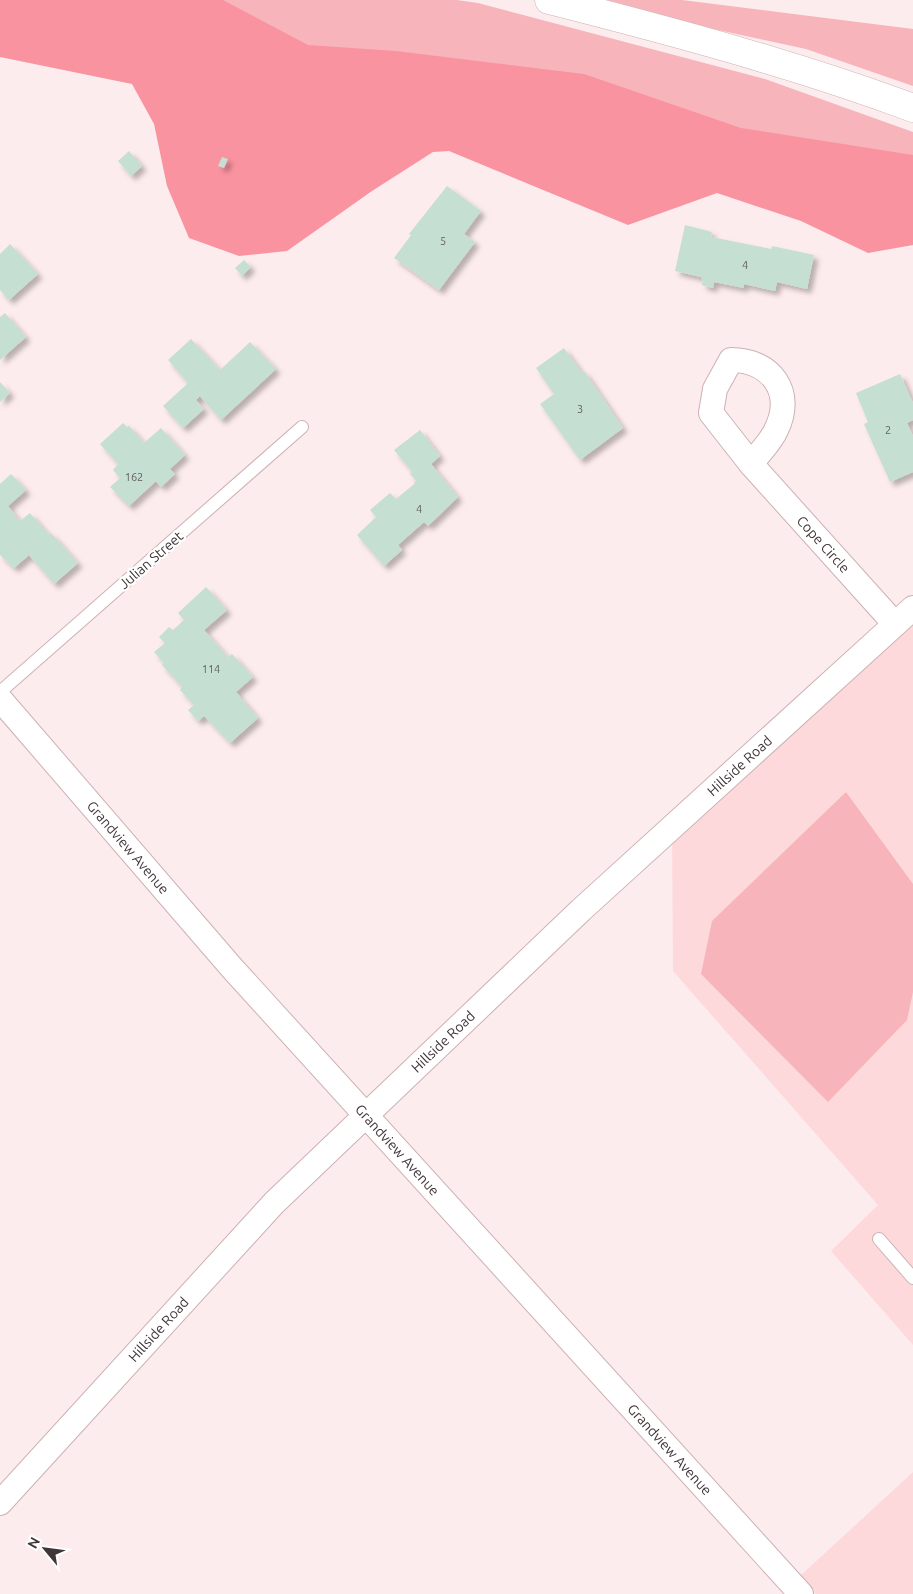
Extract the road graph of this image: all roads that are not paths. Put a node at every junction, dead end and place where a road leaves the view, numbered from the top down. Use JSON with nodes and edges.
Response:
{"nodes":[{"id":1,"x":548,"y":0,"type":"edge"},
{"id":2,"x":913,"y":108,"type":"edge"},
{"id":3,"x":302,"y":427,"type":"dead end"},
{"id":4,"x":751,"y":464,"type":"dead end"},
{"id":5,"x":913,"y":608,"type":"edge"},
{"id":6,"x":895,"y":624,"type":"junction"},
{"id":7,"x":0,"y":692,"type":"edge"},
{"id":8,"x":0,"y":699,"type":"edge"},
{"id":9,"x":365,"y":1116,"type":"junction"},
{"id":10,"x":879,"y":1239,"type":"dead end"},
{"id":11,"x":913,"y":1278,"type":"edge"},
{"id":12,"x":0,"y":1502,"type":"edge"},
{"id":13,"x":802,"y":1594,"type":"edge"}],
"edges":[{"from":1,"to":2,"type":"highway"},
{"from":3,"to":7,"type":"lane","name":"Julian Street"},
{"from":4,"to":6,"type":"street","name":"Cope Circle"},
{"from":5,"to":6,"type":"street","name":"Hillside Road"},
{"from":6,"to":9,"type":"street","name":"Hillside Road"},
{"from":8,"to":9,"type":"street","name":"Grandview Avenue"},
{"from":9,"to":12,"type":"street","name":"Hillside Road"},
{"from":9,"to":13,"type":"street","name":"Grandview Avenue"},
{"from":10,"to":11,"type":"lane"}]}
